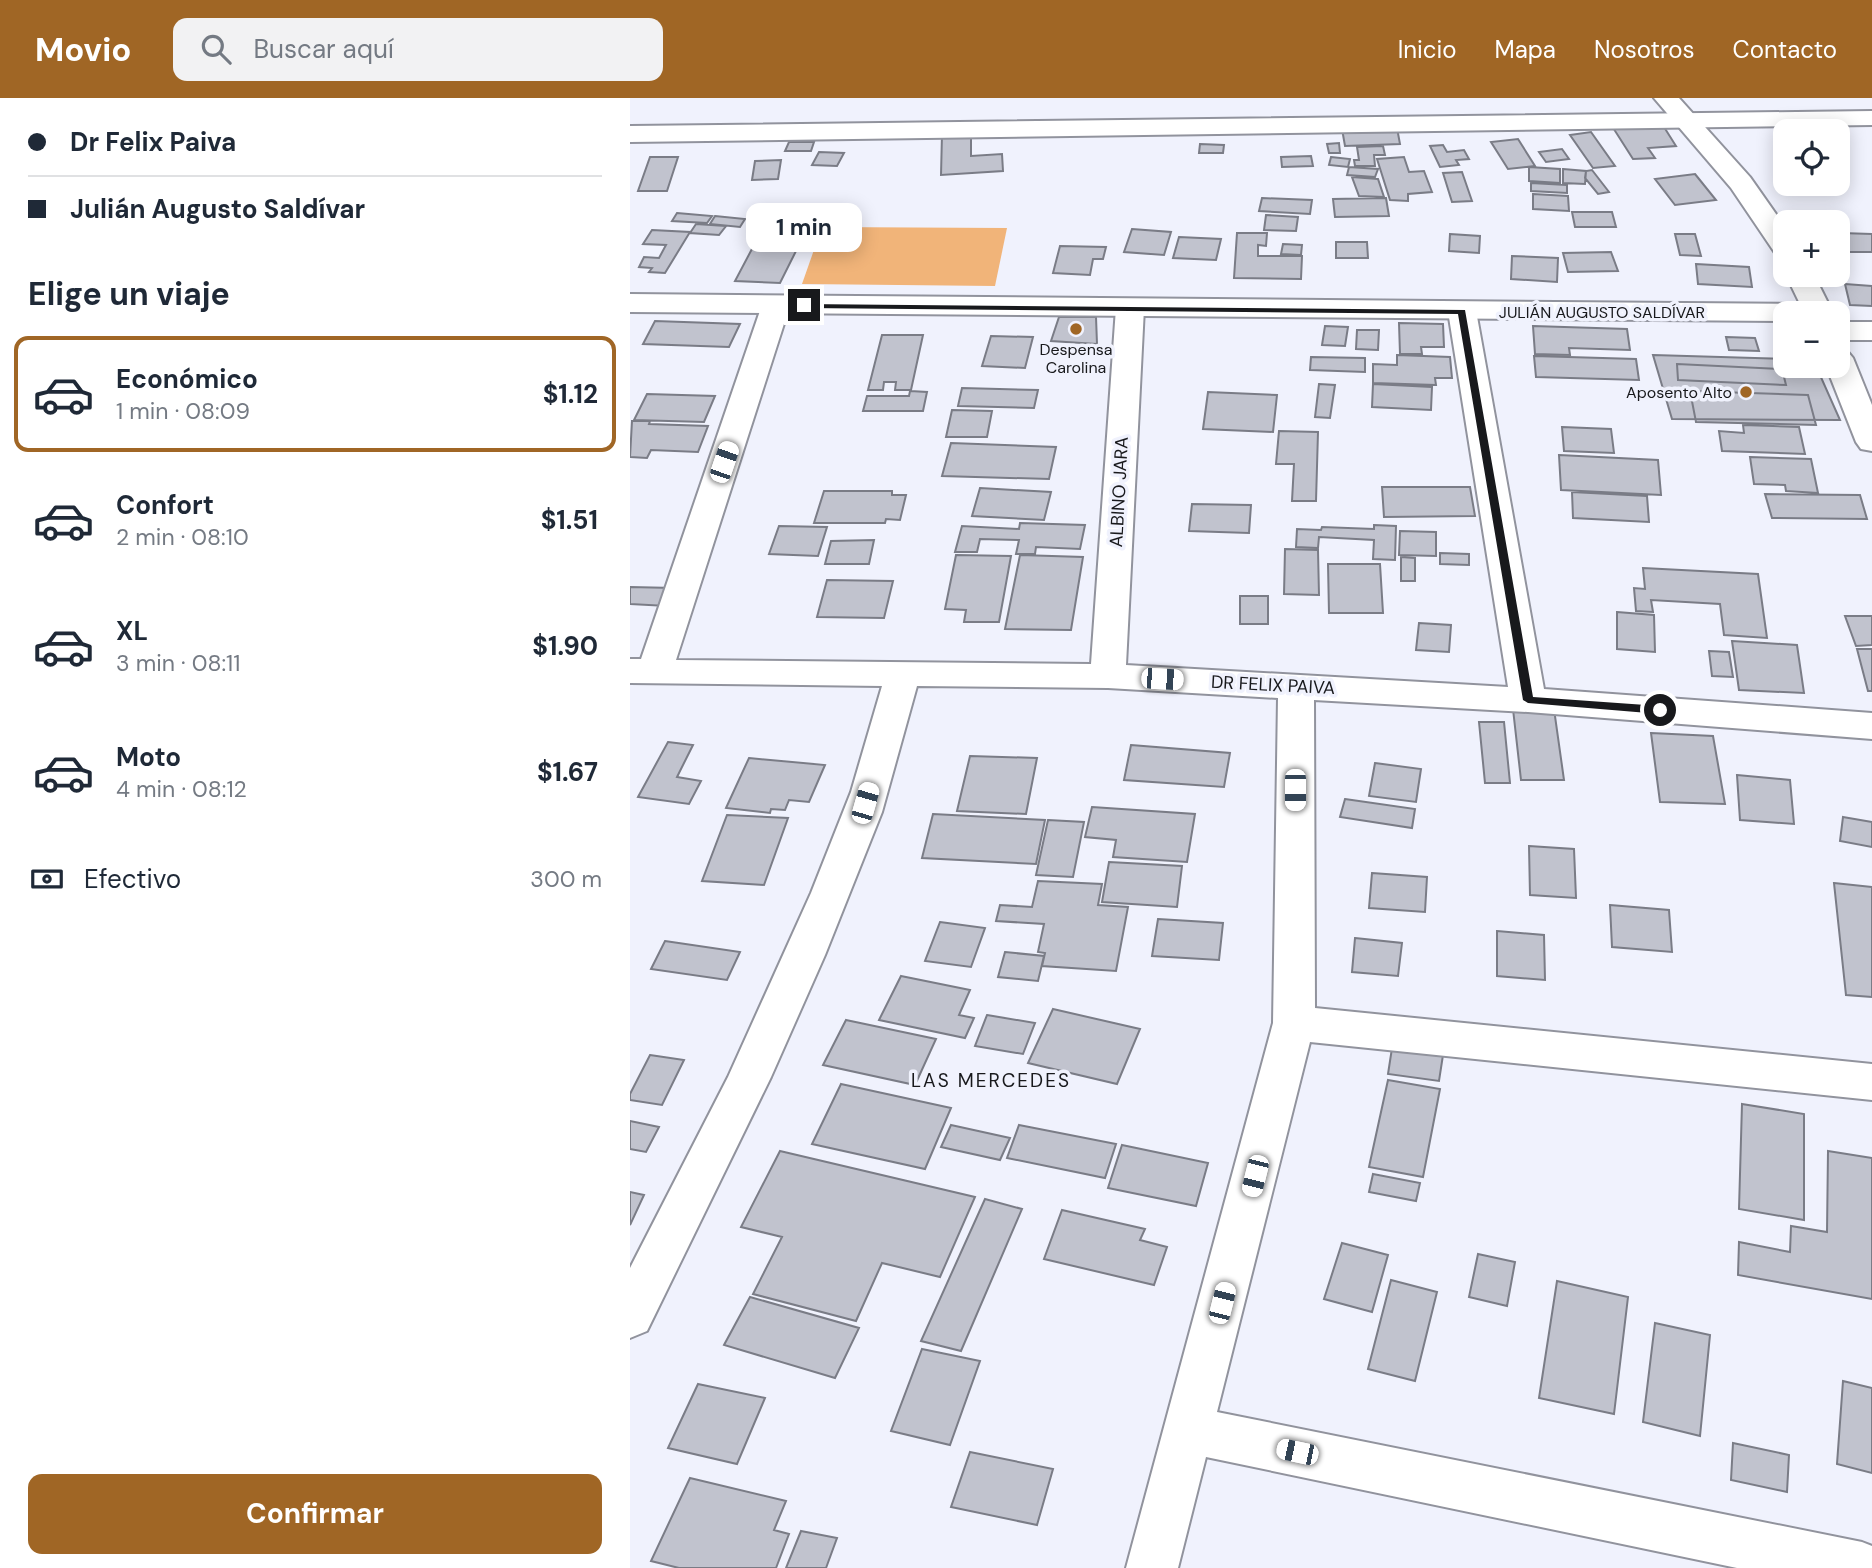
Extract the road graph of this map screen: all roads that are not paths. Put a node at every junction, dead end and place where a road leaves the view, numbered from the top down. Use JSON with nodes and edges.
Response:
{"nodes":[{"id":1,"x":1666,"y":98,"type":"edge"},
{"id":2,"x":1872,"y":118,"type":"edge"},
{"id":3,"x":1684,"y":119,"type":"junction"},
{"id":4,"x":630,"y":134,"type":"edge"},
{"id":5,"x":1773,"y":230,"type":"edge"},
{"id":6,"x":630,"y":303,"type":"edge"},
{"id":7,"x":776,"y":305,"type":"junction"},
{"id":8,"x":1130,"y":308,"type":"junction"},
{"id":9,"x":1462,"y":312,"type":"junction"},
{"id":10,"x":1773,"y":313,"type":"edge"},
{"id":11,"x":1850,"y":331,"type":"edge"},
{"id":12,"x":1872,"y":331,"type":"edge"},
{"id":13,"x":1846,"y":378,"type":"edge"},
{"id":14,"x":1872,"y":442,"type":"edge"},
{"id":15,"x":642,"y":671,"type":"edge"},
{"id":16,"x":903,"y":674,"type":"junction"},
{"id":17,"x":1108,"y":676,"type":"junction"},
{"id":18,"x":1296,"y":687,"type":"junction"},
{"id":19,"x":1528,"y":700,"type":"junction"},
{"id":20,"x":1872,"y":726,"type":"edge"},
{"id":21,"x":1294,"y":1023,"type":"junction"},
{"id":22,"x":1872,"y":1082,"type":"edge"},
{"id":23,"x":630,"y":1316,"type":"edge"},
{"id":24,"x":1189,"y":1430,"type":"junction"},
{"id":25,"x":1152,"y":1568,"type":"edge"},
{"id":26,"x":1862,"y":1568,"type":"edge"}],
"edges":[{"from":1,"to":3,"type":"street"},
{"from":2,"to":3,"type":"street"},
{"from":3,"to":4,"type":"street"},
{"from":3,"to":5,"type":"street"},
{"from":6,"to":7,"type":"street","name":"JULIÁN AUGUSTO SALDÍVAR"},
{"from":7,"to":8,"type":"street","name":"JULIÁN AUGUSTO SALDÍVAR"},
{"from":7,"to":15,"type":"street"},
{"from":8,"to":9,"type":"street","name":"JULIÁN AUGUSTO SALDÍVAR"},
{"from":8,"to":17,"type":"street","name":"ALBINO JARA"},
{"from":9,"to":10,"type":"street","name":"JULIÁN AUGUSTO SALDÍVAR"},
{"from":9,"to":19,"type":"street"},
{"from":11,"to":12,"type":"street"},
{"from":13,"to":14,"type":"street"},
{"from":15,"to":16,"type":"street","name":"DR FELIX PAIVA"},
{"from":16,"to":17,"type":"street","name":"DR FELIX PAIVA"},
{"from":16,"to":23,"type":"street"},
{"from":17,"to":18,"type":"street","name":"DR FELIX PAIVA"},
{"from":18,"to":19,"type":"street","name":"DR FELIX PAIVA"},
{"from":18,"to":21,"type":"street"},
{"from":19,"to":20,"type":"street","name":"DR FELIX PAIVA"},
{"from":21,"to":22,"type":"street"},
{"from":21,"to":24,"type":"street"},
{"from":24,"to":25,"type":"street"},
{"from":24,"to":26,"type":"street"}]}
